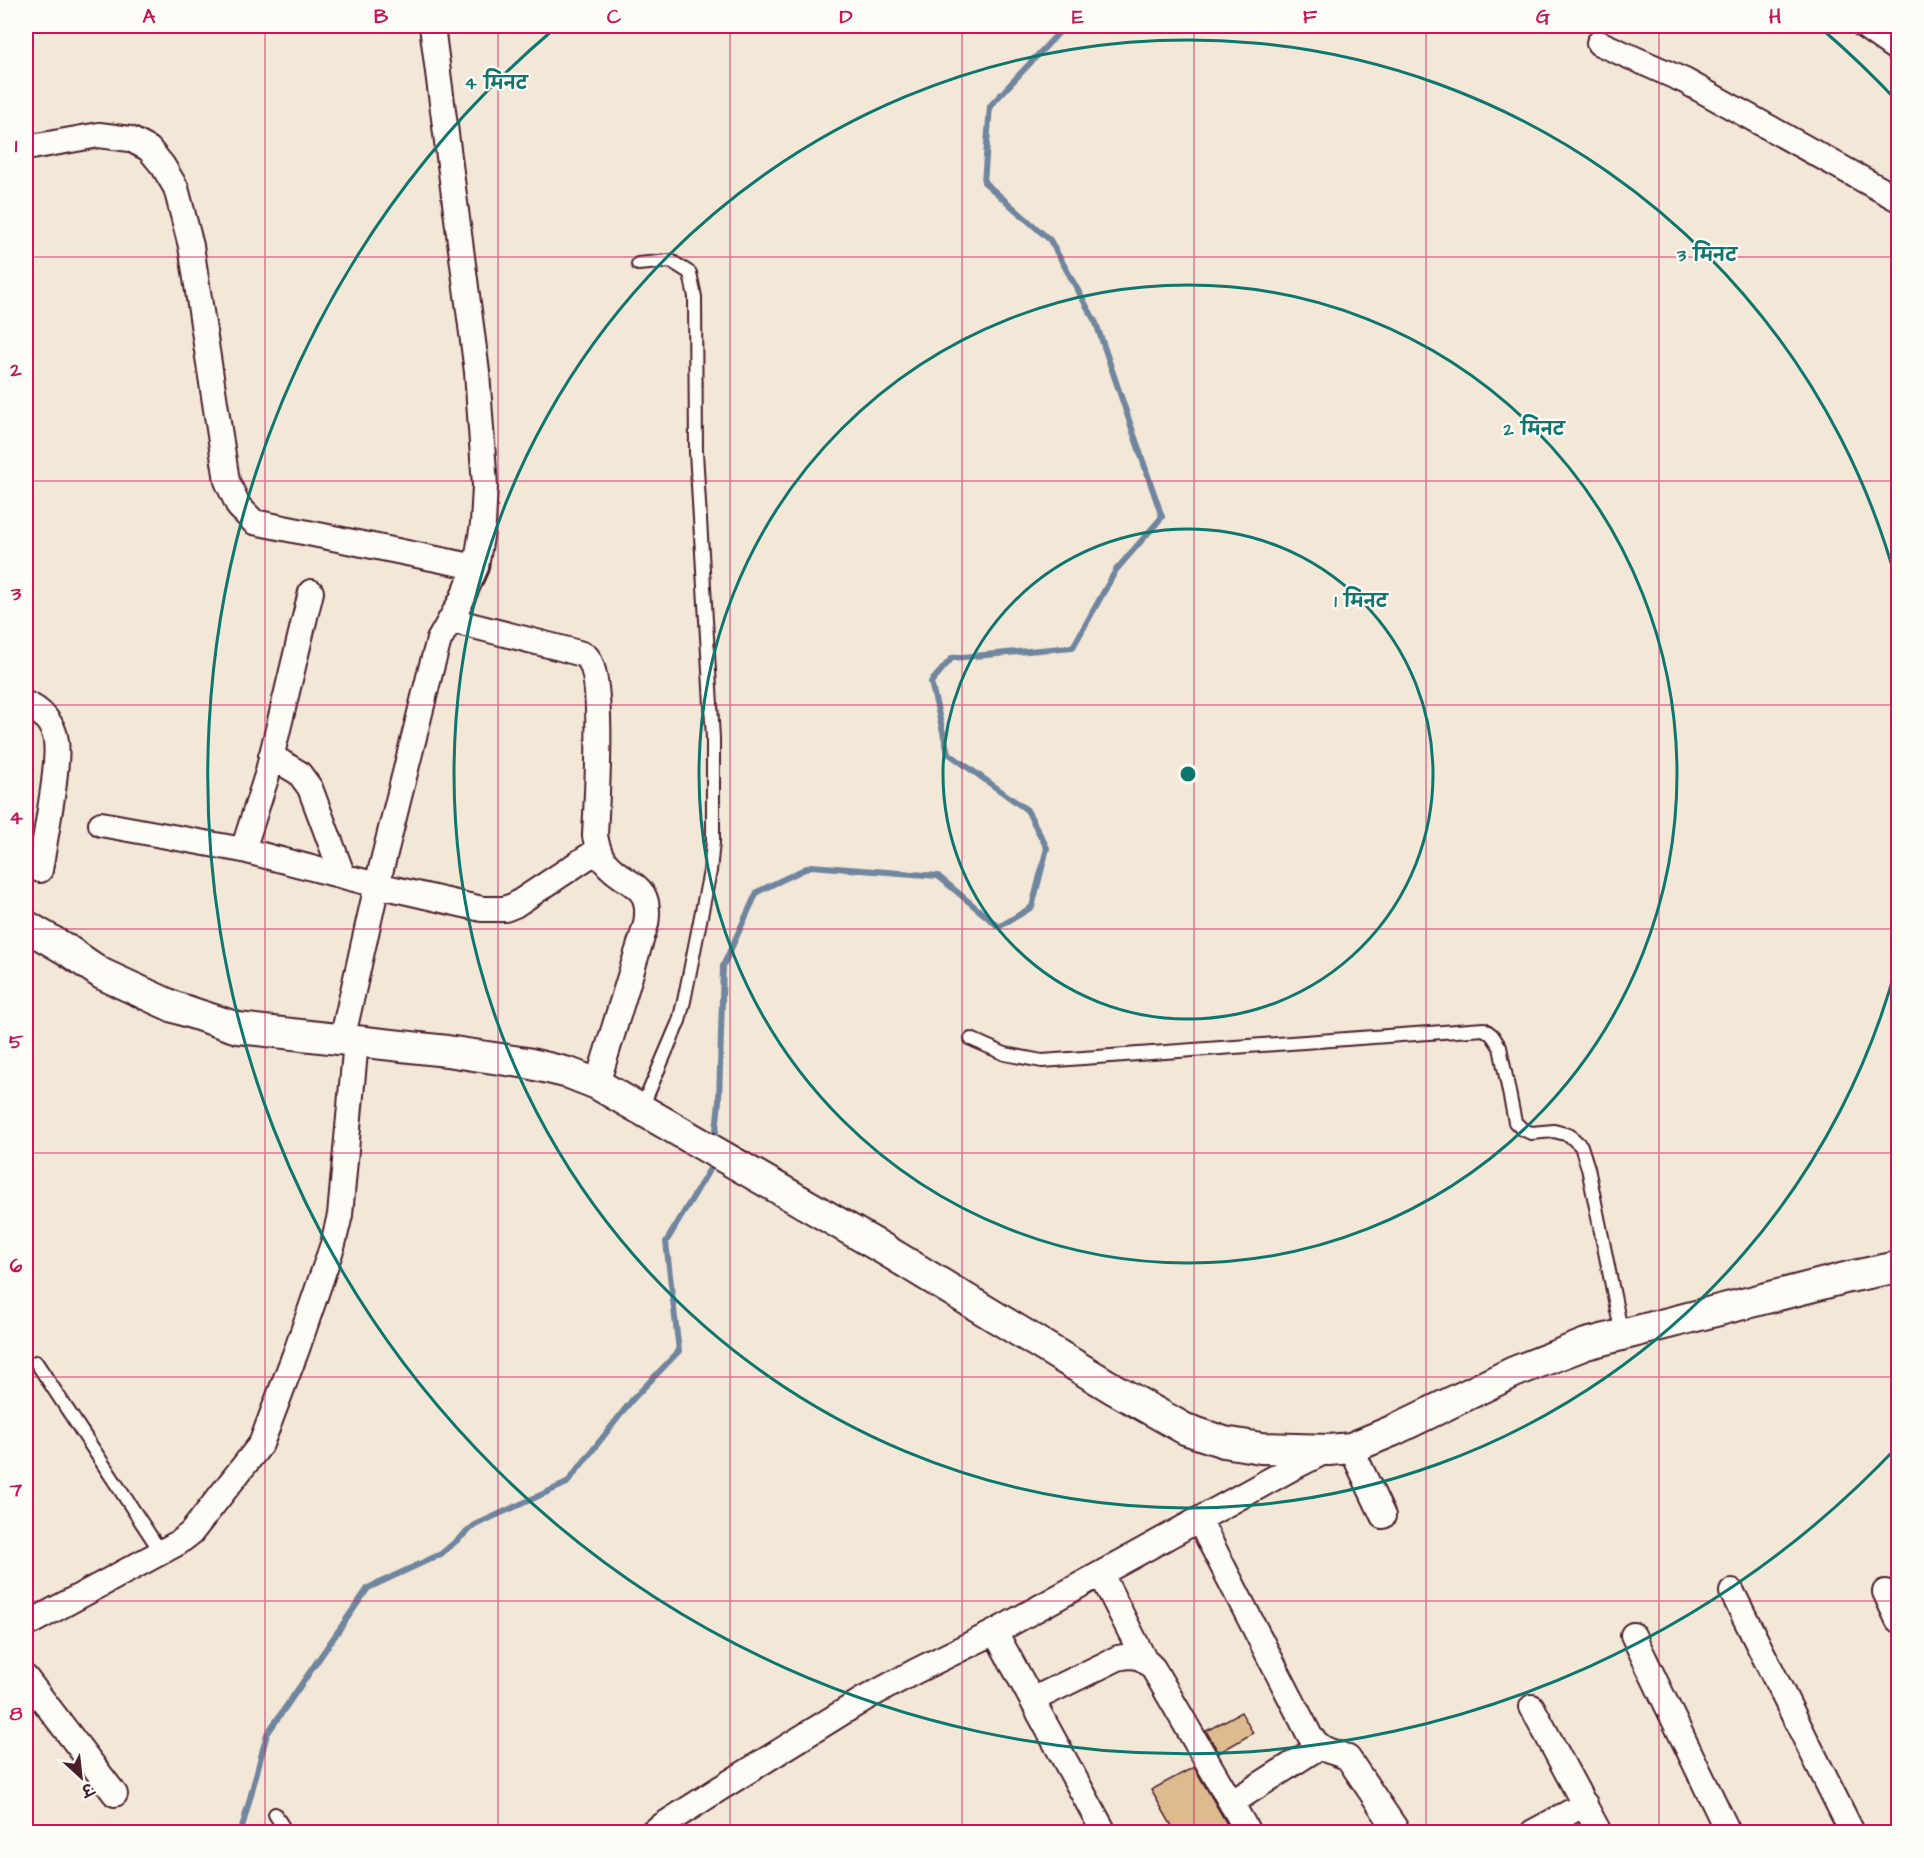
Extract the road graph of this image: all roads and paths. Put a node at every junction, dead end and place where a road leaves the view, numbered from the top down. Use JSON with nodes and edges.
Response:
{"nodes":[{"id":1,"x":432,"y":26,"type":"edge"},
{"id":2,"x":1864,"y":26,"type":"edge"},
{"id":3,"x":1599,"y":44,"type":"dead end"},
{"id":4,"x":1899,"y":50,"type":"edge"},
{"id":5,"x":26,"y":148,"type":"edge"},
{"id":6,"x":1899,"y":199,"type":"edge"},
{"id":7,"x":638,"y":264,"type":"dead end"},
{"id":8,"x":476,"y":567,"type":"junction"},
{"id":9,"x":311,"y":592,"type":"dead end"},
{"id":10,"x":450,"y":620,"type":"junction"},
{"id":11,"x":26,"y":704,"type":"edge"},
{"id":12,"x":271,"y":756,"type":"junction"},
{"id":13,"x":101,"y":824,"type":"dead end"},
{"id":14,"x":243,"y":850,"type":"junction"},
{"id":15,"x":598,"y":850,"type":"junction"},
{"id":16,"x":40,"y":870,"type":"dead end"},
{"id":17,"x":343,"y":876,"type":"junction"},
{"id":18,"x":377,"y":885,"type":"junction"},
{"id":19,"x":26,"y":926,"type":"edge"},
{"id":20,"x":971,"y":1039,"type":"dead end"},
{"id":21,"x":349,"y":1041,"type":"junction"},
{"id":22,"x":597,"y":1084,"type":"junction"},
{"id":23,"x":641,"y":1111,"type":"junction"},
{"id":24,"x":1899,"y":1268,"type":"edge"},
{"id":25,"x":1622,"y":1335,"type":"junction"},
{"id":26,"x":36,"y":1362,"type":"dead end"},
{"id":27,"x":1340,"y":1449,"type":"junction"},
{"id":28,"x":1383,"y":1516,"type":"dead end"},
{"id":29,"x":1199,"y":1520,"type":"junction"},
{"id":30,"x":161,"y":1552,"type":"junction"},
{"id":31,"x":1101,"y":1574,"type":"junction"},
{"id":32,"x":1732,"y":1592,"type":"dead end"},
{"id":33,"x":1886,"y":1592,"type":"dead end"},
{"id":34,"x":1899,"y":1620,"type":"edge"},
{"id":35,"x":26,"y":1625,"type":"edge"},
{"id":36,"x":994,"y":1632,"type":"junction"},
{"id":37,"x":1633,"y":1635,"type":"dead end"},
{"id":38,"x":1143,"y":1657,"type":"junction"},
{"id":39,"x":26,"y":1678,"type":"edge"},
{"id":40,"x":1032,"y":1700,"type":"junction"},
{"id":41,"x":1532,"y":1707,"type":"dead end"},
{"id":42,"x":1319,"y":1747,"type":"junction"},
{"id":43,"x":115,"y":1794,"type":"dead end"},
{"id":44,"x":1231,"y":1803,"type":"junction"},
{"id":45,"x":1585,"y":1804,"type":"junction"},
{"id":46,"x":275,"y":1814,"type":"dead end"},
{"id":47,"x":286,"y":1833,"type":"edge"},
{"id":48,"x":652,"y":1833,"type":"edge"},
{"id":49,"x":1104,"y":1833,"type":"edge"},
{"id":50,"x":1248,"y":1833,"type":"edge"},
{"id":51,"x":1398,"y":1833,"type":"edge"},
{"id":52,"x":1533,"y":1833,"type":"edge"},
{"id":53,"x":1599,"y":1833,"type":"edge"},
{"id":54,"x":1728,"y":1833,"type":"edge"},
{"id":55,"x":1852,"y":1833,"type":"edge"}],
"edges":[{"from":1,"to":8,"type":"street"},
{"from":2,"to":4,"type":"street"},
{"from":3,"to":6,"type":"street"},
{"from":5,"to":8,"type":"street"},
{"from":7,"to":23,"type":"lane"},
{"from":8,"to":10,"type":"street"},
{"from":9,"to":12,"type":"street"},
{"from":10,"to":15,"type":"street"},
{"from":10,"to":18,"type":"street"},
{"from":11,"to":16,"type":"street"},
{"from":12,"to":14,"type":"street"},
{"from":12,"to":17,"type":"street"},
{"from":13,"to":14,"type":"street"},
{"from":14,"to":17,"type":"street"},
{"from":15,"to":18,"type":"street"},
{"from":15,"to":22,"type":"street"},
{"from":17,"to":18,"type":"street"},
{"from":18,"to":21,"type":"street"},
{"from":19,"to":21,"type":"street"},
{"from":20,"to":25,"type":"lane"},
{"from":21,"to":22,"type":"street"},
{"from":21,"to":30,"type":"street"},
{"from":22,"to":23,"type":"street"},
{"from":23,"to":27,"type":"street"},
{"from":24,"to":25,"type":"street"},
{"from":25,"to":27,"type":"street"},
{"from":26,"to":30,"type":"lane"},
{"from":27,"to":28,"type":"street"},
{"from":27,"to":29,"type":"street"},
{"from":29,"to":31,"type":"street"},
{"from":29,"to":42,"type":"street"},
{"from":30,"to":35,"type":"street"},
{"from":31,"to":36,"type":"street"},
{"from":31,"to":38,"type":"street"},
{"from":32,"to":55,"type":"street"},
{"from":33,"to":34,"type":"street"},
{"from":36,"to":40,"type":"street"},
{"from":36,"to":48,"type":"street"},
{"from":37,"to":54,"type":"street"},
{"from":38,"to":40,"type":"street"},
{"from":38,"to":44,"type":"street"},
{"from":39,"to":43,"type":"street"},
{"from":40,"to":49,"type":"street"},
{"from":41,"to":45,"type":"street"},
{"from":42,"to":44,"type":"street"},
{"from":42,"to":51,"type":"street"},
{"from":44,"to":50,"type":"street"},
{"from":45,"to":52,"type":"street"},
{"from":45,"to":53,"type":"street"},
{"from":46,"to":47,"type":"lane"}]}
